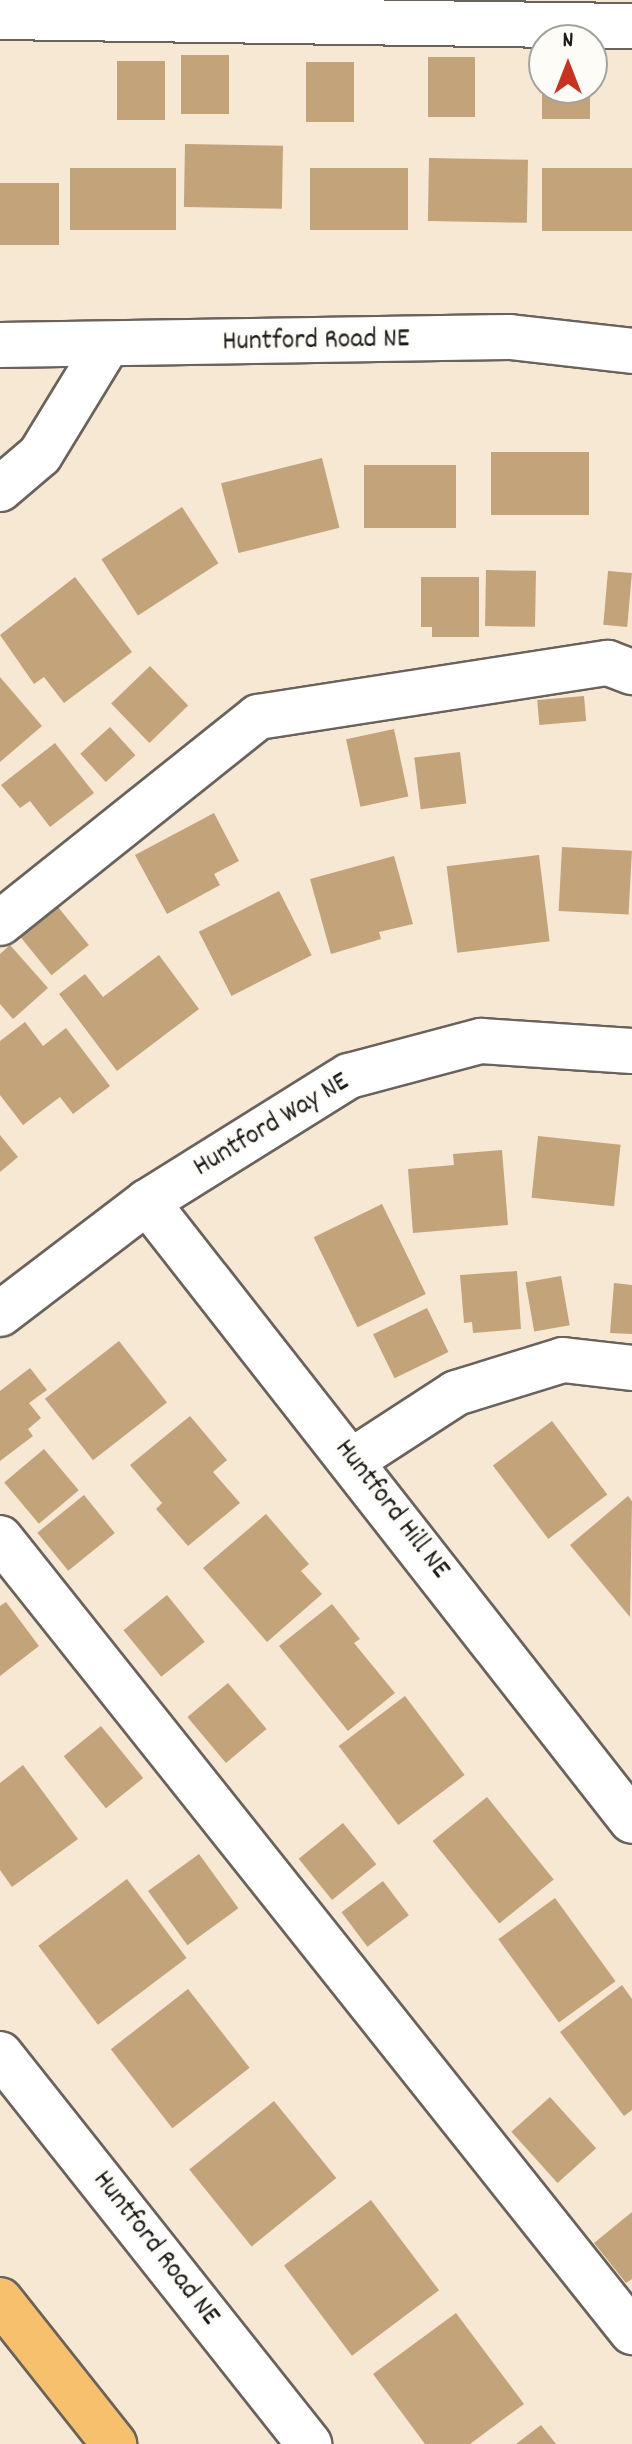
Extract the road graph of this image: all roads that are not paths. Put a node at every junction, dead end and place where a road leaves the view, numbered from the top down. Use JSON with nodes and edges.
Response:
{"nodes":[{"id":1,"x":0,"y":17,"type":"edge"},
{"id":2,"x":632,"y":26,"type":"edge"},
{"id":3,"x":0,"y":345,"type":"edge"},
{"id":4,"x":106,"y":347,"type":"junction"},
{"id":5,"x":632,"y":351,"type":"edge"},
{"id":6,"x":0,"y":489,"type":"edge"},
{"id":7,"x":632,"y":672,"type":"edge"},
{"id":8,"x":0,"y":923,"type":"edge"},
{"id":9,"x":632,"y":1051,"type":"edge"},
{"id":10,"x":147,"y":1202,"type":"junction"},
{"id":11,"x":0,"y":1314,"type":"edge"},
{"id":12,"x":632,"y":1368,"type":"edge"},
{"id":13,"x":353,"y":1460,"type":"junction"},
{"id":14,"x":0,"y":1538,"type":"edge"},
{"id":15,"x":632,"y":1821,"type":"edge"},
{"id":16,"x":0,"y":2054,"type":"edge"},
{"id":17,"x":0,"y":2300,"type":"edge"},
{"id":18,"x":632,"y":2332,"type":"edge"},
{"id":19,"x":114,"y":2444,"type":"edge"},
{"id":20,"x":309,"y":2444,"type":"edge"}],
"edges":[{"from":1,"to":2,"type":"street"},
{"from":3,"to":4,"type":"street","name":"Huntford Road NE"},
{"from":4,"to":5,"type":"street","name":"Huntford Road NE"},
{"from":4,"to":6,"type":"street"},
{"from":7,"to":8,"type":"street"},
{"from":9,"to":10,"type":"street","name":"Huntford Way NE"},
{"from":10,"to":11,"type":"street","name":"Huntford Way NE"},
{"from":10,"to":13,"type":"street","name":"Huntford Hill NE"},
{"from":12,"to":13,"type":"street"},
{"from":13,"to":15,"type":"street","name":"Huntford Hill NE"},
{"from":14,"to":18,"type":"street"},
{"from":16,"to":20,"type":"street","name":"Huntford Road NE"},
{"from":17,"to":19,"type":"main road"}]}
